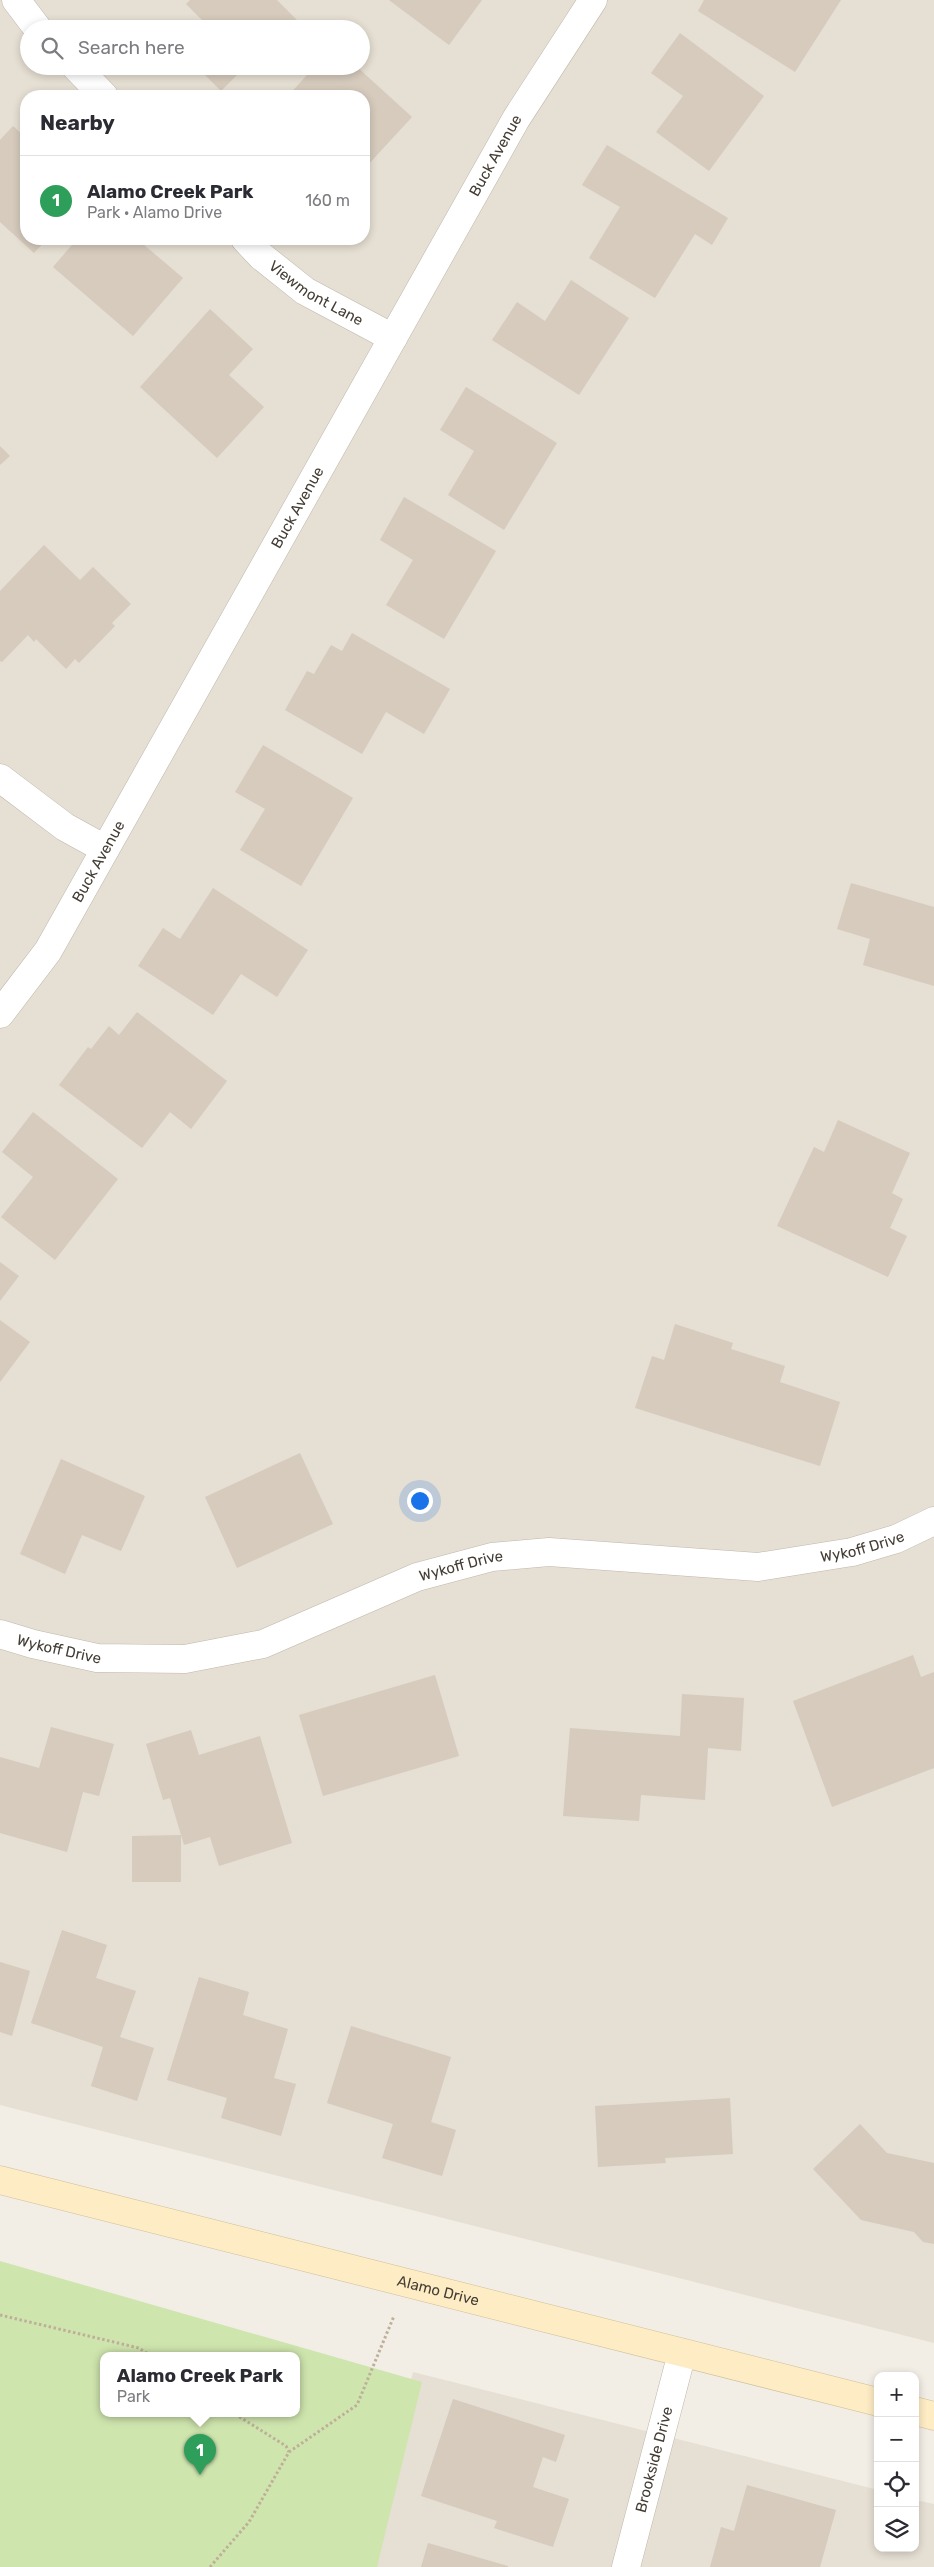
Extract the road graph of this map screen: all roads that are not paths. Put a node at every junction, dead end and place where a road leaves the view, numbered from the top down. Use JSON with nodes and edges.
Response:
{"nodes":[{"id":1,"x":16,"y":0,"type":"edge"},
{"id":2,"x":593,"y":0,"type":"edge"},
{"id":3,"x":31,"y":20,"type":"edge"},
{"id":4,"x":84,"y":75,"type":"edge"},
{"id":5,"x":98,"y":90,"type":"edge"},
{"id":6,"x":251,"y":245,"type":"edge"},
{"id":7,"x":393,"y":338,"type":"junction"},
{"id":8,"x":0,"y":778,"type":"edge"},
{"id":9,"x":105,"y":849,"type":"junction"},
{"id":10,"x":0,"y":1014,"type":"edge"},
{"id":11,"x":934,"y":1521,"type":"edge"},
{"id":12,"x":0,"y":1634,"type":"edge"},
{"id":13,"x":0,"y":2180,"type":"edge"},
{"id":14,"x":682,"y":2353,"type":"junction"},
{"id":15,"x":874,"y":2401,"type":"edge"},
{"id":16,"x":919,"y":2412,"type":"edge"},
{"id":17,"x":934,"y":2416,"type":"edge"},
{"id":18,"x":626,"y":2567,"type":"edge"}],
"edges":[{"from":1,"to":3,"type":"street"},
{"from":2,"to":7,"type":"street","name":"Buck Avenue"},
{"from":4,"to":5,"type":"street"},
{"from":6,"to":7,"type":"street","name":"Viewmont Lane"},
{"from":7,"to":9,"type":"street","name":"Buck Avenue"},
{"from":8,"to":9,"type":"street"},
{"from":9,"to":10,"type":"street","name":"Buck Avenue"},
{"from":11,"to":12,"type":"street","name":"Wykoff Drive"},
{"from":13,"to":14,"type":"main road","name":"Alamo Drive"},
{"from":14,"to":15,"type":"main road","name":"Alamo Drive"},
{"from":14,"to":18,"type":"street","name":"Brookside Drive"},
{"from":16,"to":17,"type":"main road"}]}
